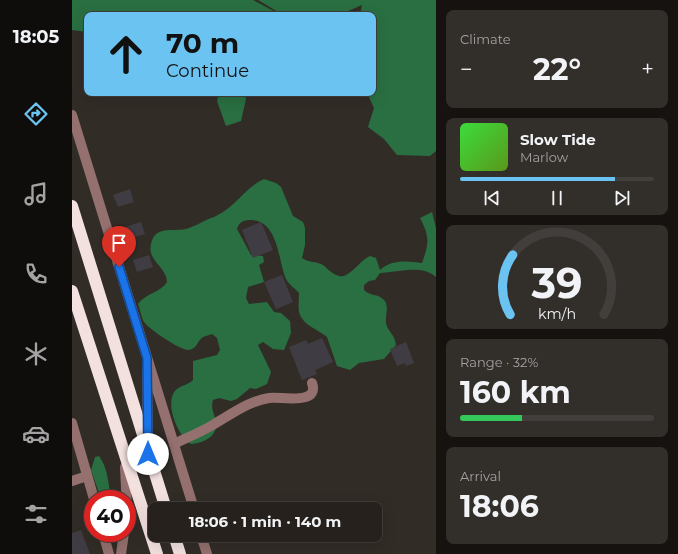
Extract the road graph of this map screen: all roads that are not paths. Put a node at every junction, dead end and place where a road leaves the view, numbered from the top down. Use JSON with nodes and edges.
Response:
{"nodes":[{"id":1,"x":72,"y":115,"type":"edge"},
{"id":2,"x":72,"y":206,"type":"edge"},
{"id":3,"x":72,"y":291,"type":"edge"},
{"id":4,"x":147,"y":358,"type":"junction"},
{"id":5,"x":312,"y":383,"type":"dead end"},
{"id":6,"x":72,"y":423,"type":"edge"},
{"id":7,"x":174,"y":444,"type":"junction"},
{"id":8,"x":124,"y":453,"type":"junction"},
{"id":9,"x":148,"y":454,"type":"junction"},
{"id":10,"x":87,"y":476,"type":"junction"},
{"id":11,"x":72,"y":481,"type":"edge"},
{"id":12,"x":91,"y":490,"type":"edge"},
{"id":13,"x":127,"y":490,"type":"edge"},
{"id":14,"x":164,"y":502,"type":"edge"},
{"id":15,"x":192,"y":502,"type":"edge"},
{"id":16,"x":106,"y":542,"type":"edge"},
{"id":17,"x":123,"y":542,"type":"edge"},
{"id":18,"x":176,"y":542,"type":"edge"},
{"id":19,"x":204,"y":542,"type":"edge"},
{"id":20,"x":109,"y":554,"type":"edge"},
{"id":21,"x":121,"y":554,"type":"edge"},
{"id":22,"x":157,"y":554,"type":"edge"},
{"id":23,"x":180,"y":554,"type":"edge"},
{"id":24,"x":207,"y":554,"type":"edge"}],
"edges":[{"from":1,"to":4,"type":"street"},
{"from":2,"to":9,"type":"highway"},
{"from":3,"to":8,"type":"highway"},
{"from":4,"to":7,"type":"street"},
{"from":4,"to":9,"type":"street"},
{"from":5,"to":7,"type":"street"},
{"from":6,"to":10,"type":"street"},
{"from":7,"to":15,"type":"street"},
{"from":8,"to":13,"type":"street"},
{"from":8,"to":22,"type":"highway"},
{"from":9,"to":14,"type":"highway"},
{"from":10,"to":11,"type":"street"},
{"from":10,"to":12,"type":"street"},
{"from":16,"to":20,"type":"street"},
{"from":17,"to":21,"type":"street"},
{"from":18,"to":23,"type":"highway"},
{"from":19,"to":24,"type":"street"}]}
